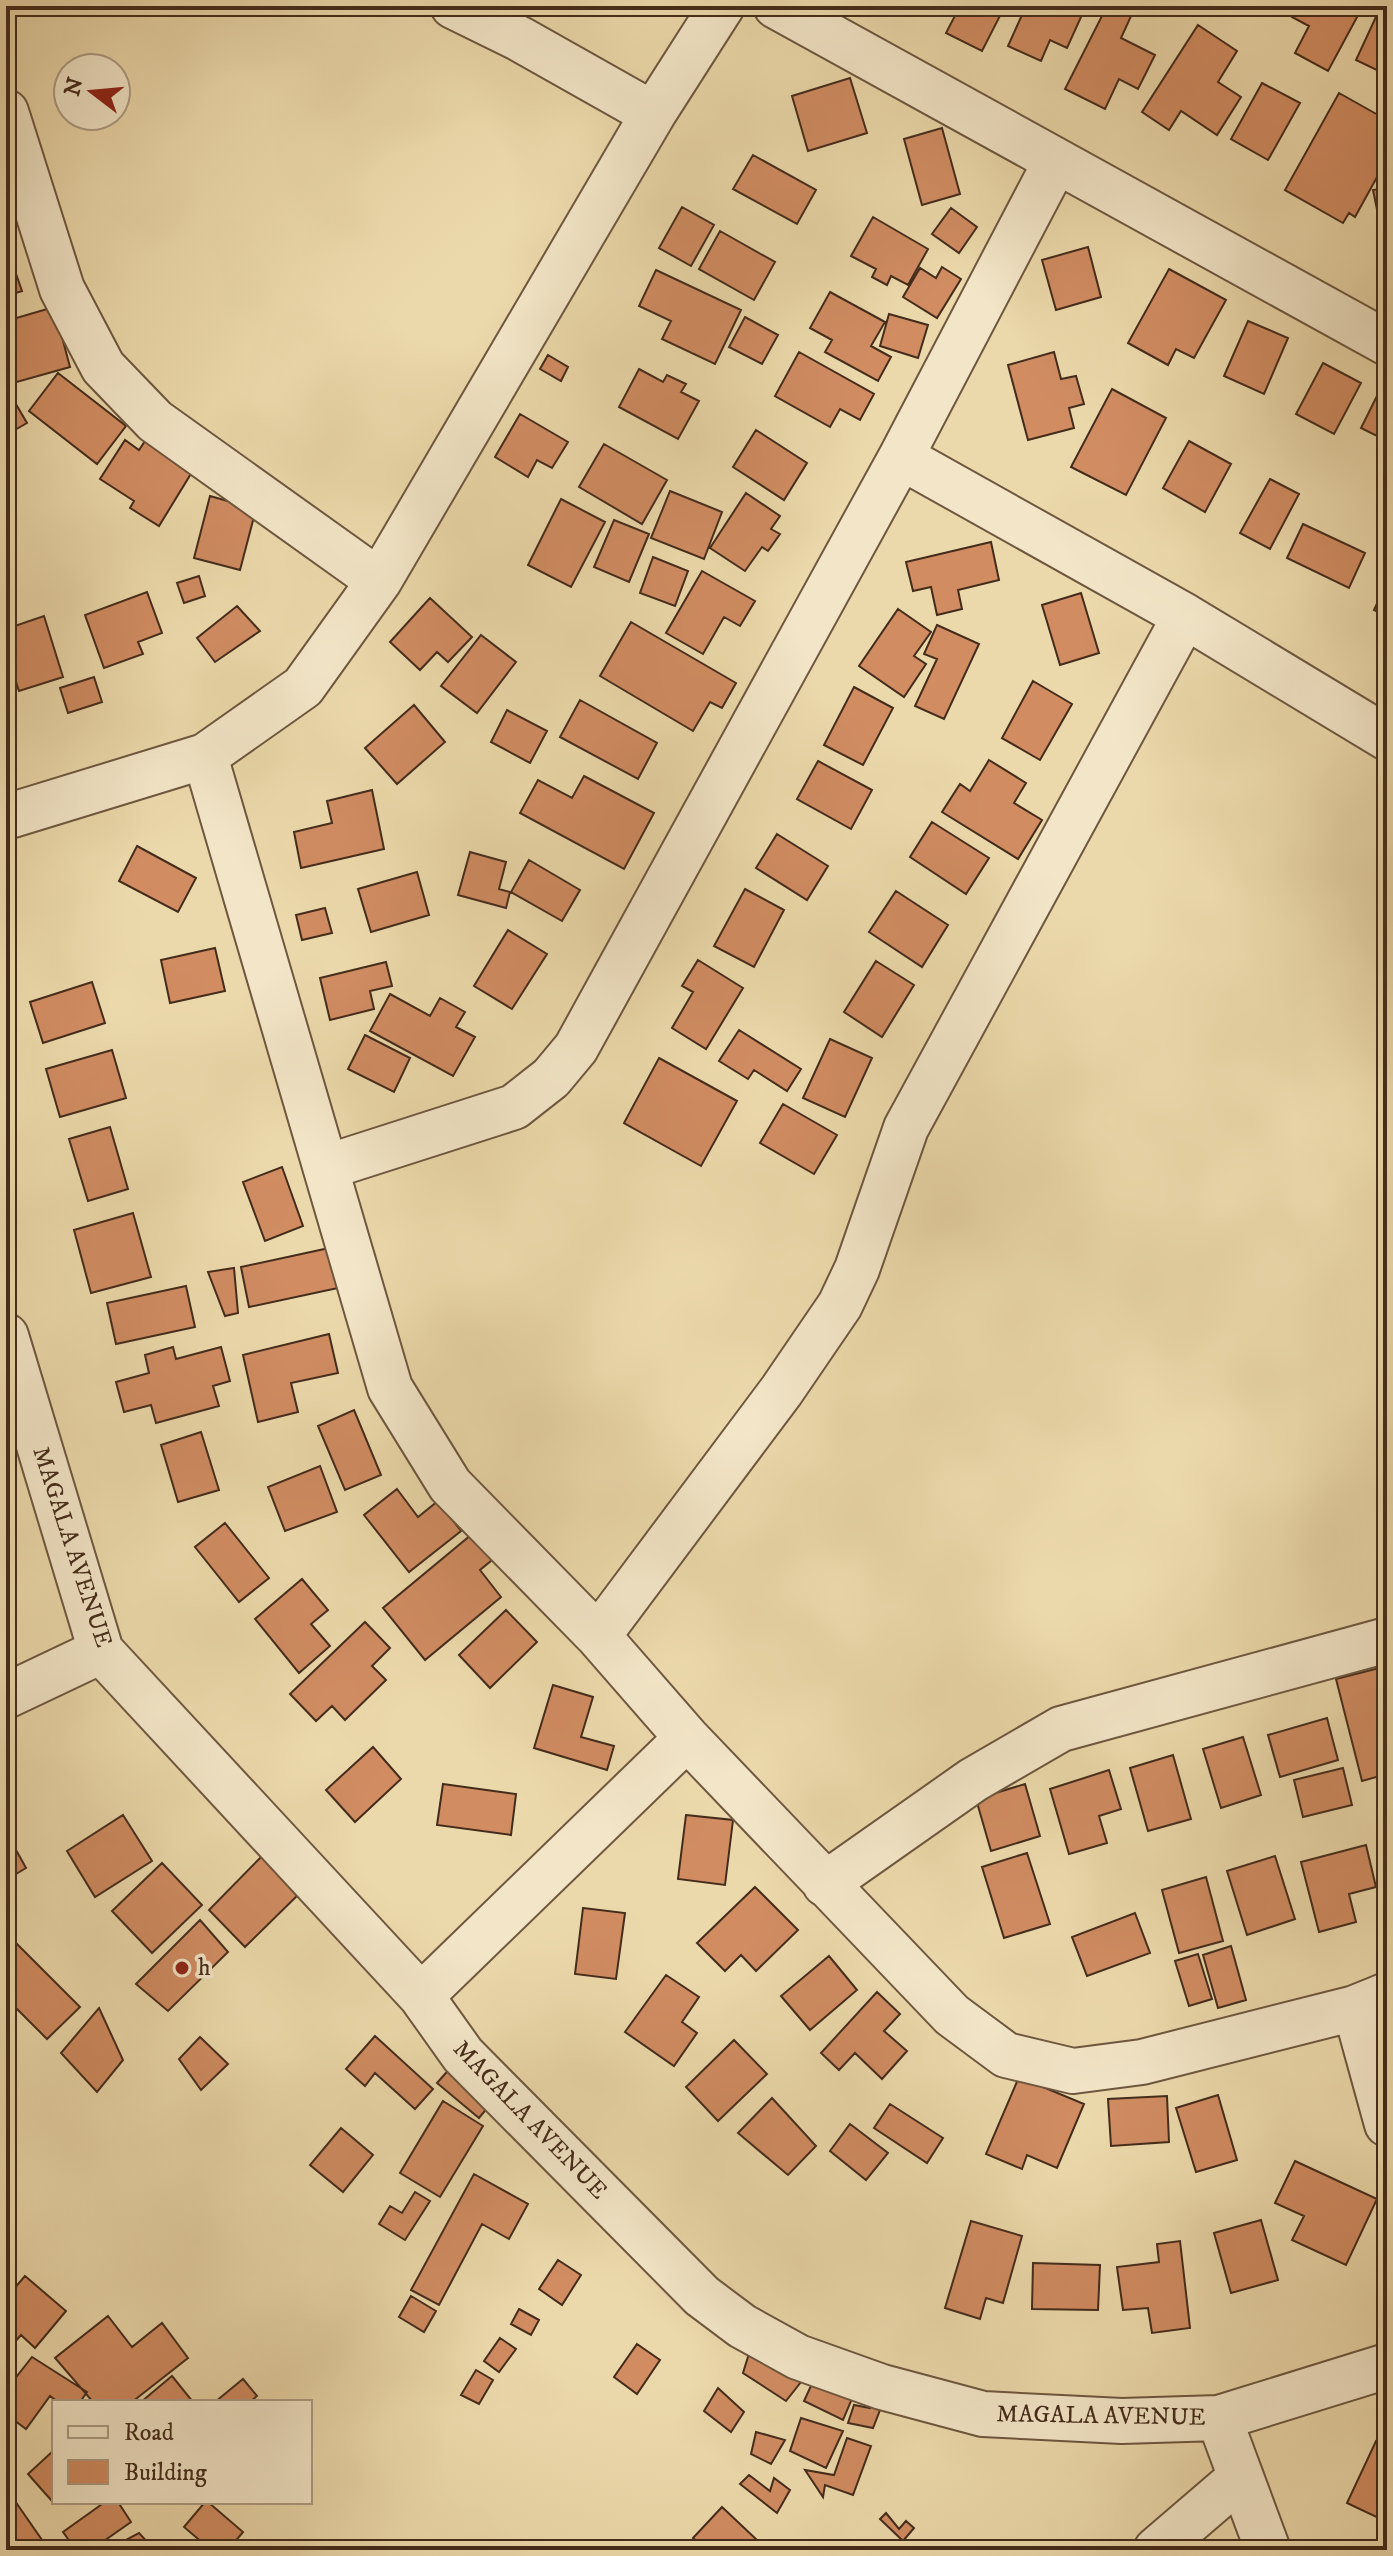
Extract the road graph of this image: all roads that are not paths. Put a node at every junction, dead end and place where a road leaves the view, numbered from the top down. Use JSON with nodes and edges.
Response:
{"nodes":[{"id":1,"x":453,"y":6,"type":"edge"},
{"id":2,"x":722,"y":6,"type":"edge"},
{"id":3,"x":776,"y":6,"type":"edge"},
{"id":4,"x":6,"y":112,"type":"edge"},
{"id":5,"x":653,"y":114,"type":"junction"},
{"id":6,"x":1056,"y":161,"type":"junction"},
{"id":7,"x":1387,"y":343,"type":"edge"},
{"id":8,"x":901,"y":457,"type":"junction"},
{"id":9,"x":379,"y":581,"type":"junction"},
{"id":10,"x":1185,"y":616,"type":"junction"},
{"id":11,"x":1387,"y":738,"type":"edge"},
{"id":12,"x":205,"y":756,"type":"junction"},
{"id":13,"x":6,"y":817,"type":"edge"},
{"id":14,"x":327,"y":1167,"type":"junction"},
{"id":15,"x":6,"y":1336,"type":"edge"},
{"id":16,"x":598,"y":1636,"type":"junction"},
{"id":17,"x":1387,"y":1640,"type":"edge"},
{"id":18,"x":101,"y":1651,"type":"junction"},
{"id":19,"x":6,"y":1696,"type":"edge"},
{"id":20,"x":687,"y":1738,"type":"junction"},
{"id":21,"x":825,"y":1884,"type":"junction"},
{"id":22,"x":421,"y":1996,"type":"junction"},
{"id":23,"x":1371,"y":2002,"type":"edge"},
{"id":24,"x":1387,"y":2124,"type":"edge"},
{"id":25,"x":1387,"y":2366,"type":"edge"},
{"id":26,"x":1219,"y":2418,"type":"junction"},
{"id":27,"x":1241,"y":2477,"type":"junction"},
{"id":28,"x":1156,"y":2550,"type":"edge"},
{"id":29,"x":1268,"y":2550,"type":"edge"}],
"edges":[{"from":1,"to":5,"type":"street"},
{"from":2,"to":5,"type":"street"},
{"from":3,"to":6,"type":"street"},
{"from":4,"to":9,"type":"street"},
{"from":5,"to":9,"type":"street"},
{"from":6,"to":7,"type":"street"},
{"from":6,"to":8,"type":"street"},
{"from":8,"to":10,"type":"street"},
{"from":8,"to":14,"type":"street"},
{"from":9,"to":12,"type":"street"},
{"from":10,"to":11,"type":"street"},
{"from":10,"to":16,"type":"street"},
{"from":12,"to":13,"type":"street"},
{"from":12,"to":14,"type":"street"},
{"from":14,"to":16,"type":"street"},
{"from":15,"to":18,"type":"street","name":"MAGALA AVENUE"},
{"from":16,"to":20,"type":"street"},
{"from":17,"to":21,"type":"street"},
{"from":18,"to":19,"type":"street"},
{"from":18,"to":22,"type":"street","name":"MAGALA AVENUE"},
{"from":20,"to":21,"type":"street"},
{"from":20,"to":22,"type":"street"},
{"from":21,"to":23,"type":"street"},
{"from":22,"to":26,"type":"street","name":"MAGALA AVENUE"},
{"from":23,"to":24,"type":"street"},
{"from":25,"to":26,"type":"street","name":"MAGALA AVENUE"},
{"from":26,"to":27,"type":"street"},
{"from":27,"to":28,"type":"street"},
{"from":27,"to":29,"type":"street"}]}
